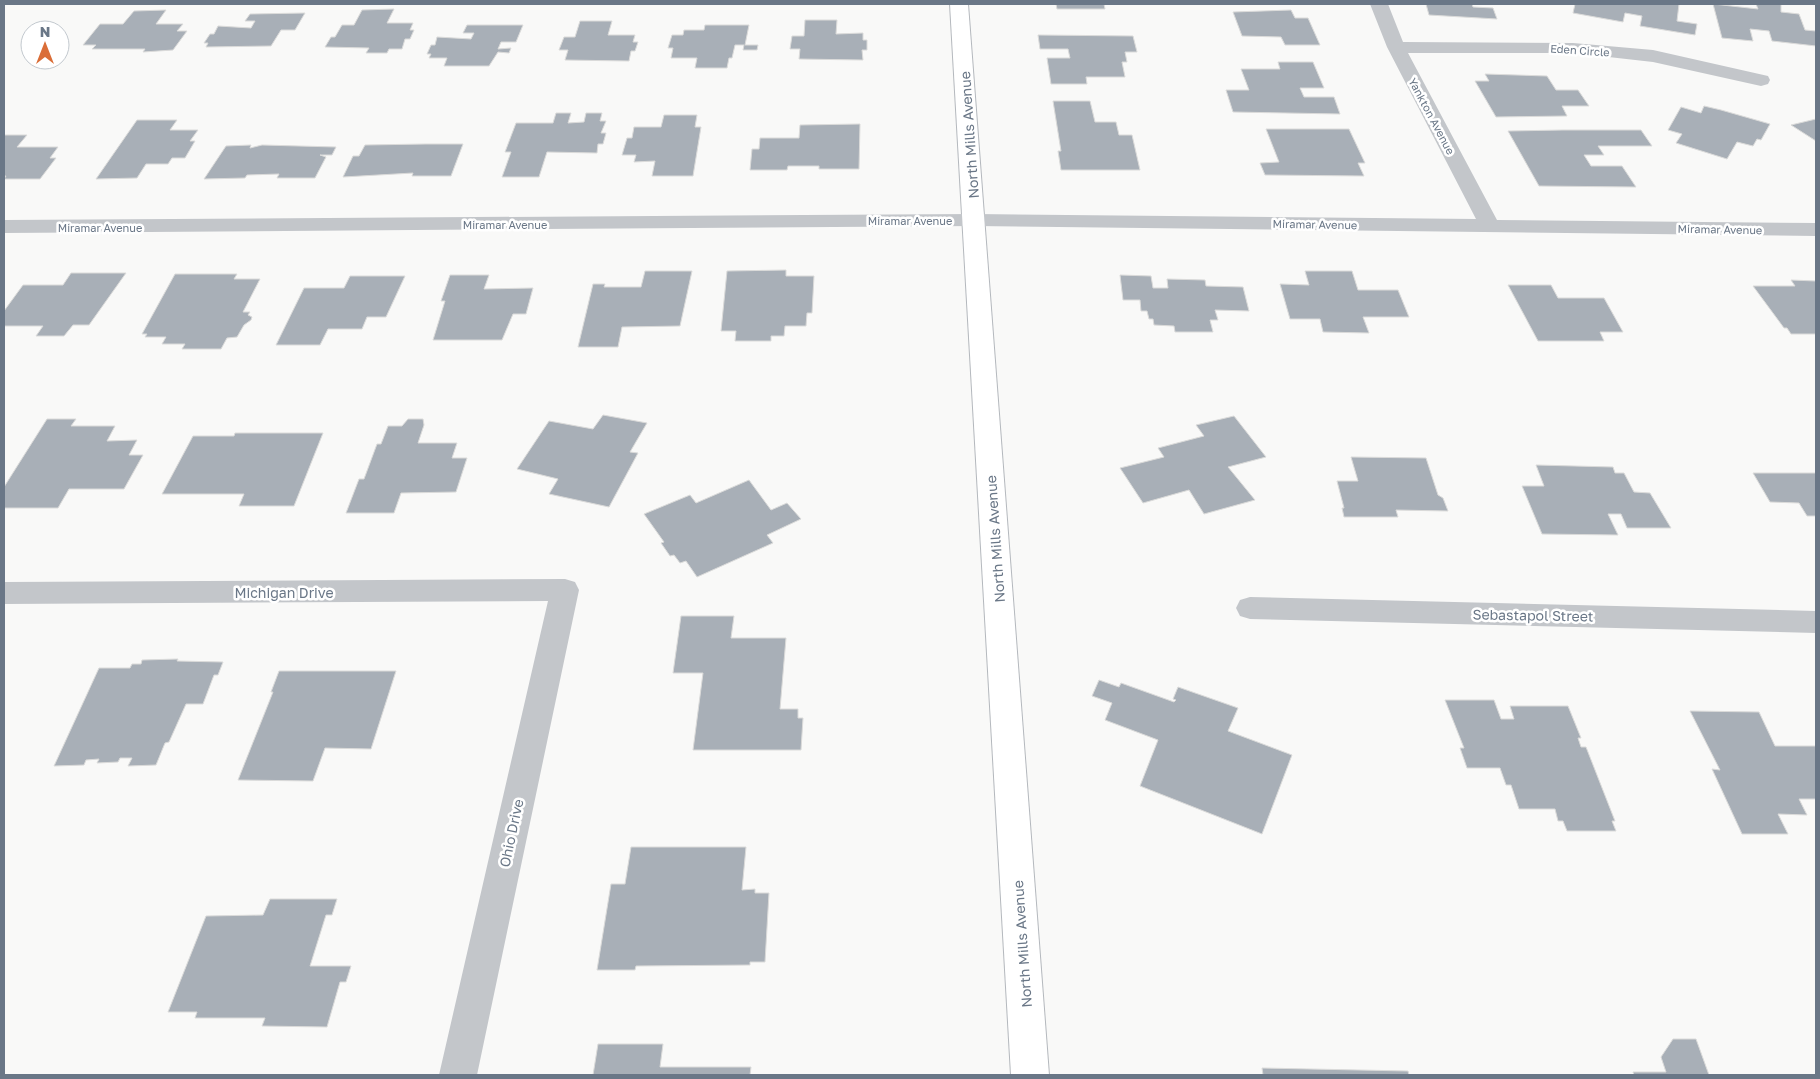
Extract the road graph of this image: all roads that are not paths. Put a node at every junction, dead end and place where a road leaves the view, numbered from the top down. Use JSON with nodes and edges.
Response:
{"nodes":[{"id":1,"x":959,"y":4,"type":"edge"},
{"id":2,"x":1379,"y":4,"type":"edge"},
{"id":3,"x":1396,"y":47,"type":"junction"},
{"id":4,"x":1761,"y":80,"type":"dead end"},
{"id":5,"x":975,"y":220,"type":"junction"},
{"id":6,"x":1490,"y":226,"type":"junction"},
{"id":7,"x":4,"y":227,"type":"edge"},
{"id":8,"x":1816,"y":230,"type":"edge"},
{"id":9,"x":565,"y":590,"type":"joint"},
{"id":10,"x":4,"y":593,"type":"edge"},
{"id":11,"x":1250,"y":608,"type":"dead end"},
{"id":12,"x":1816,"y":622,"type":"edge"},
{"id":13,"x":458,"y":1075,"type":"edge"},
{"id":14,"x":1030,"y":1075,"type":"edge"}],
"edges":[{"from":1,"to":5,"type":"main road","name":"North Mills Avenue"},
{"from":2,"to":3,"type":"street","name":"Yankton Avenue"},
{"from":3,"to":4,"type":"street","name":"Eden Circle"},
{"from":3,"to":6,"type":"street","name":"Yankton Avenue"},
{"from":5,"to":6,"type":"street","name":"Miramar Avenue"},
{"from":5,"to":7,"type":"street","name":"Miramar Avenue"},
{"from":5,"to":14,"type":"main road","name":"North Mills Avenue"},
{"from":6,"to":8,"type":"street","name":"Miramar Avenue"},
{"from":9,"to":10,"type":"street","name":"Michigan Drive"},
{"from":9,"to":13,"type":"street","name":"Ohio Drive"},
{"from":11,"to":12,"type":"street","name":"Sebastapol Street"}]}
